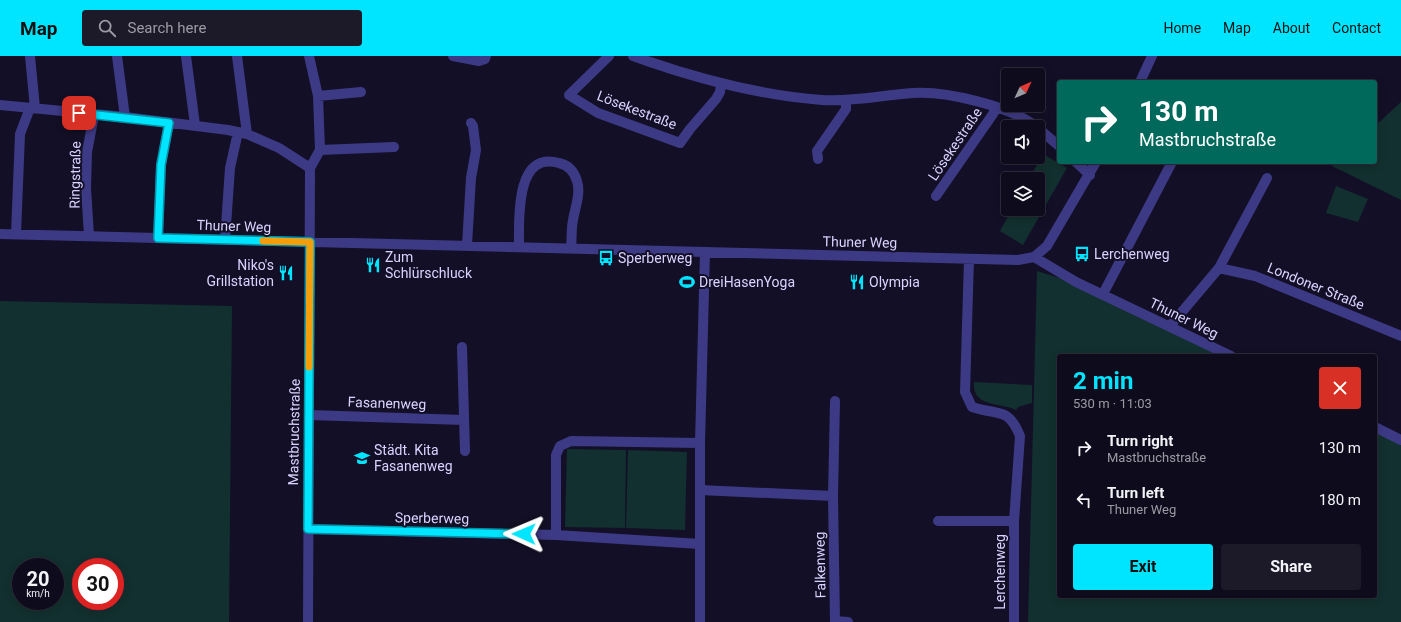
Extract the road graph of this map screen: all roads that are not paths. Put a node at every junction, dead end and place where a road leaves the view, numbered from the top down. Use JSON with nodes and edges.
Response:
{"nodes":[{"id":1,"x":30,"y":56,"type":"edge"},
{"id":2,"x":117,"y":56,"type":"edge"},
{"id":3,"x":186,"y":56,"type":"edge"},
{"id":4,"x":238,"y":56,"type":"edge"},
{"id":5,"x":309,"y":56,"type":"edge"},
{"id":6,"x":453,"y":56,"type":"edge"},
{"id":7,"x":486,"y":56,"type":"edge"},
{"id":8,"x":609,"y":56,"type":"edge"},
{"id":9,"x":633,"y":56,"type":"edge"},
{"id":10,"x":1152,"y":56,"type":"edge"},
{"id":11,"x":1141,"y":80,"type":"edge"},
{"id":12,"x":722,"y":84,"type":"junction"},
{"id":13,"x":361,"y":92,"type":"dead end"},
{"id":14,"x":318,"y":96,"type":"junction"},
{"id":15,"x":846,"y":101,"type":"junction"},
{"id":16,"x":0,"y":105,"type":"edge"},
{"id":17,"x":996,"y":107,"type":"junction"},
{"id":18,"x":33,"y":108,"type":"junction"},
{"id":19,"x":94,"y":115,"type":"junction"},
{"id":20,"x":125,"y":117,"type":"junction"},
{"id":21,"x":1028,"y":120,"type":"edge"},
{"id":22,"x":169,"y":123,"type":"junction"},
{"id":23,"x":470,"y":123,"type":"dead end"},
{"id":24,"x":195,"y":125,"type":"junction"},
{"id":25,"x":243,"y":133,"type":"junction"},
{"id":26,"x":1045,"y":135,"type":"edge"},
{"id":27,"x":1057,"y":144,"type":"edge"},
{"id":28,"x":394,"y":147,"type":"dead end"},
{"id":29,"x":320,"y":150,"type":"junction"},
{"id":30,"x":818,"y":159,"type":"dead end"},
{"id":31,"x":1078,"y":164,"type":"edge"},
{"id":32,"x":1095,"y":164,"type":"edge"},
{"id":33,"x":1171,"y":164,"type":"edge"},
{"id":34,"x":310,"y":168,"type":"junction"},
{"id":35,"x":1090,"y":175,"type":"junction"},
{"id":36,"x":1267,"y":178,"type":"dead end"},
{"id":37,"x":936,"y":196,"type":"dead end"},
{"id":38,"x":0,"y":234,"type":"edge"},
{"id":39,"x":16,"y":234,"type":"junction"},
{"id":40,"x":89,"y":236,"type":"junction"},
{"id":41,"x":158,"y":238,"type":"junction"},
{"id":42,"x":225,"y":240,"type":"junction"},
{"id":43,"x":310,"y":242,"type":"junction"},
{"id":44,"x":467,"y":245,"type":"junction"},
{"id":45,"x":518,"y":247,"type":"junction"},
{"id":46,"x":571,"y":248,"type":"junction"},
{"id":47,"x":705,"y":252,"type":"junction"},
{"id":48,"x":1034,"y":257,"type":"junction"},
{"id":49,"x":969,"y":259,"type":"junction"},
{"id":50,"x":1219,"y":268,"type":"junction"},
{"id":51,"x":1103,"y":294,"type":"junction"},
{"id":52,"x":1170,"y":326,"type":"junction"},
{"id":53,"x":1401,"y":336,"type":"edge"},
{"id":54,"x":462,"y":347,"type":"dead end"},
{"id":55,"x":1227,"y":354,"type":"edge"},
{"id":56,"x":835,"y":401,"type":"dead end"},
{"id":57,"x":308,"y":415,"type":"junction"},
{"id":58,"x":464,"y":420,"type":"junction"},
{"id":59,"x":1377,"y":428,"type":"edge"},
{"id":60,"x":1401,"y":440,"type":"edge"},
{"id":61,"x":700,"y":443,"type":"junction"},
{"id":62,"x":464,"y":451,"type":"dead end"},
{"id":63,"x":700,"y":490,"type":"junction"},
{"id":64,"x":833,"y":496,"type":"junction"},
{"id":65,"x":938,"y":521,"type":"dead end"},
{"id":66,"x":1014,"y":522,"type":"junction"},
{"id":67,"x":308,"y":529,"type":"junction"},
{"id":68,"x":556,"y":535,"type":"junction"},
{"id":69,"x":700,"y":544,"type":"junction"},
{"id":70,"x":308,"y":622,"type":"edge"},
{"id":71,"x":700,"y":622,"type":"edge"},
{"id":72,"x":848,"y":622,"type":"edge"},
{"id":73,"x":1014,"y":622,"type":"edge"}],
"edges":[{"from":1,"to":18,"type":"street"},
{"from":2,"to":20,"type":"street"},
{"from":3,"to":24,"type":"street"},
{"from":4,"to":25,"type":"street"},
{"from":5,"to":14,"type":"street"},
{"from":6,"to":7,"type":"street"},
{"from":8,"to":12,"type":"street","name":"Lösekestraße"},
{"from":9,"to":12,"type":"street","name":"Lösekestraße"},
{"from":10,"to":11,"type":"street"},
{"from":12,"to":15,"type":"street","name":"Lösekestraße"},
{"from":13,"to":14,"type":"street"},
{"from":14,"to":29,"type":"street"},
{"from":15,"to":17,"type":"street","name":"Lösekestraße"},
{"from":15,"to":30,"type":"street"},
{"from":16,"to":18,"type":"street"},
{"from":17,"to":21,"type":"street","name":"Lösekestraße"},
{"from":17,"to":37,"type":"street","name":"Lösekestraße"},
{"from":18,"to":19,"type":"street"},
{"from":18,"to":39,"type":"street"},
{"from":19,"to":20,"type":"street"},
{"from":19,"to":40,"type":"street","name":"Ringstraße"},
{"from":20,"to":22,"type":"street"},
{"from":22,"to":24,"type":"street"},
{"from":22,"to":41,"type":"street"},
{"from":23,"to":44,"type":"street"},
{"from":24,"to":25,"type":"street"},
{"from":25,"to":34,"type":"street"},
{"from":25,"to":42,"type":"street"},
{"from":26,"to":27,"type":"street","name":"Lösekestraße"},
{"from":28,"to":29,"type":"street"},
{"from":29,"to":34,"type":"street"},
{"from":31,"to":35,"type":"street"},
{"from":32,"to":35,"type":"street"},
{"from":33,"to":51,"type":"street"},
{"from":34,"to":43,"type":"street"},
{"from":35,"to":48,"type":"street"},
{"from":36,"to":50,"type":"street"},
{"from":38,"to":39,"type":"street","name":"Thuner Weg"},
{"from":39,"to":40,"type":"street","name":"Thuner Weg"},
{"from":40,"to":41,"type":"street","name":"Thuner Weg"},
{"from":41,"to":42,"type":"street","name":"Thuner Weg"},
{"from":42,"to":43,"type":"street","name":"Thuner Weg"},
{"from":43,"to":44,"type":"street","name":"Thuner Weg"},
{"from":43,"to":57,"type":"street","name":"Mastbruchstraße"},
{"from":44,"to":45,"type":"street","name":"Thuner Weg"},
{"from":45,"to":46,"type":"street","name":"Thuner Weg"},
{"from":45,"to":46,"type":"street"},
{"from":46,"to":47,"type":"street","name":"Thuner Weg"},
{"from":47,"to":49,"type":"street","name":"Thuner Weg"},
{"from":47,"to":61,"type":"street"},
{"from":48,"to":49,"type":"street","name":"Thuner Weg"},
{"from":48,"to":51,"type":"street","name":"Thuner Weg"},
{"from":49,"to":66,"type":"street","name":"Lerchenweg"},
{"from":50,"to":52,"type":"street"},
{"from":50,"to":53,"type":"street","name":"Londoner Straße"},
{"from":51,"to":52,"type":"street","name":"Thuner Weg"},
{"from":52,"to":55,"type":"street","name":"Thuner Weg"},
{"from":54,"to":58,"type":"street"},
{"from":56,"to":64,"type":"street","name":"Falkenweg"},
{"from":57,"to":58,"type":"street","name":"Fasanenweg"},
{"from":57,"to":67,"type":"street","name":"Mastbruchstraße"},
{"from":58,"to":62,"type":"street"},
{"from":59,"to":60,"type":"street"},
{"from":61,"to":63,"type":"street"},
{"from":61,"to":68,"type":"street"},
{"from":63,"to":64,"type":"street"},
{"from":63,"to":69,"type":"street"},
{"from":64,"to":72,"type":"street","name":"Falkenweg"},
{"from":65,"to":66,"type":"street","name":"Lerchenweg"},
{"from":66,"to":73,"type":"street","name":"Lerchenweg"},
{"from":67,"to":68,"type":"street","name":"Sperberweg"},
{"from":67,"to":70,"type":"street","name":"Mastbruchstraße"},
{"from":68,"to":69,"type":"street","name":"Sperberweg"},
{"from":69,"to":71,"type":"street"}]}
